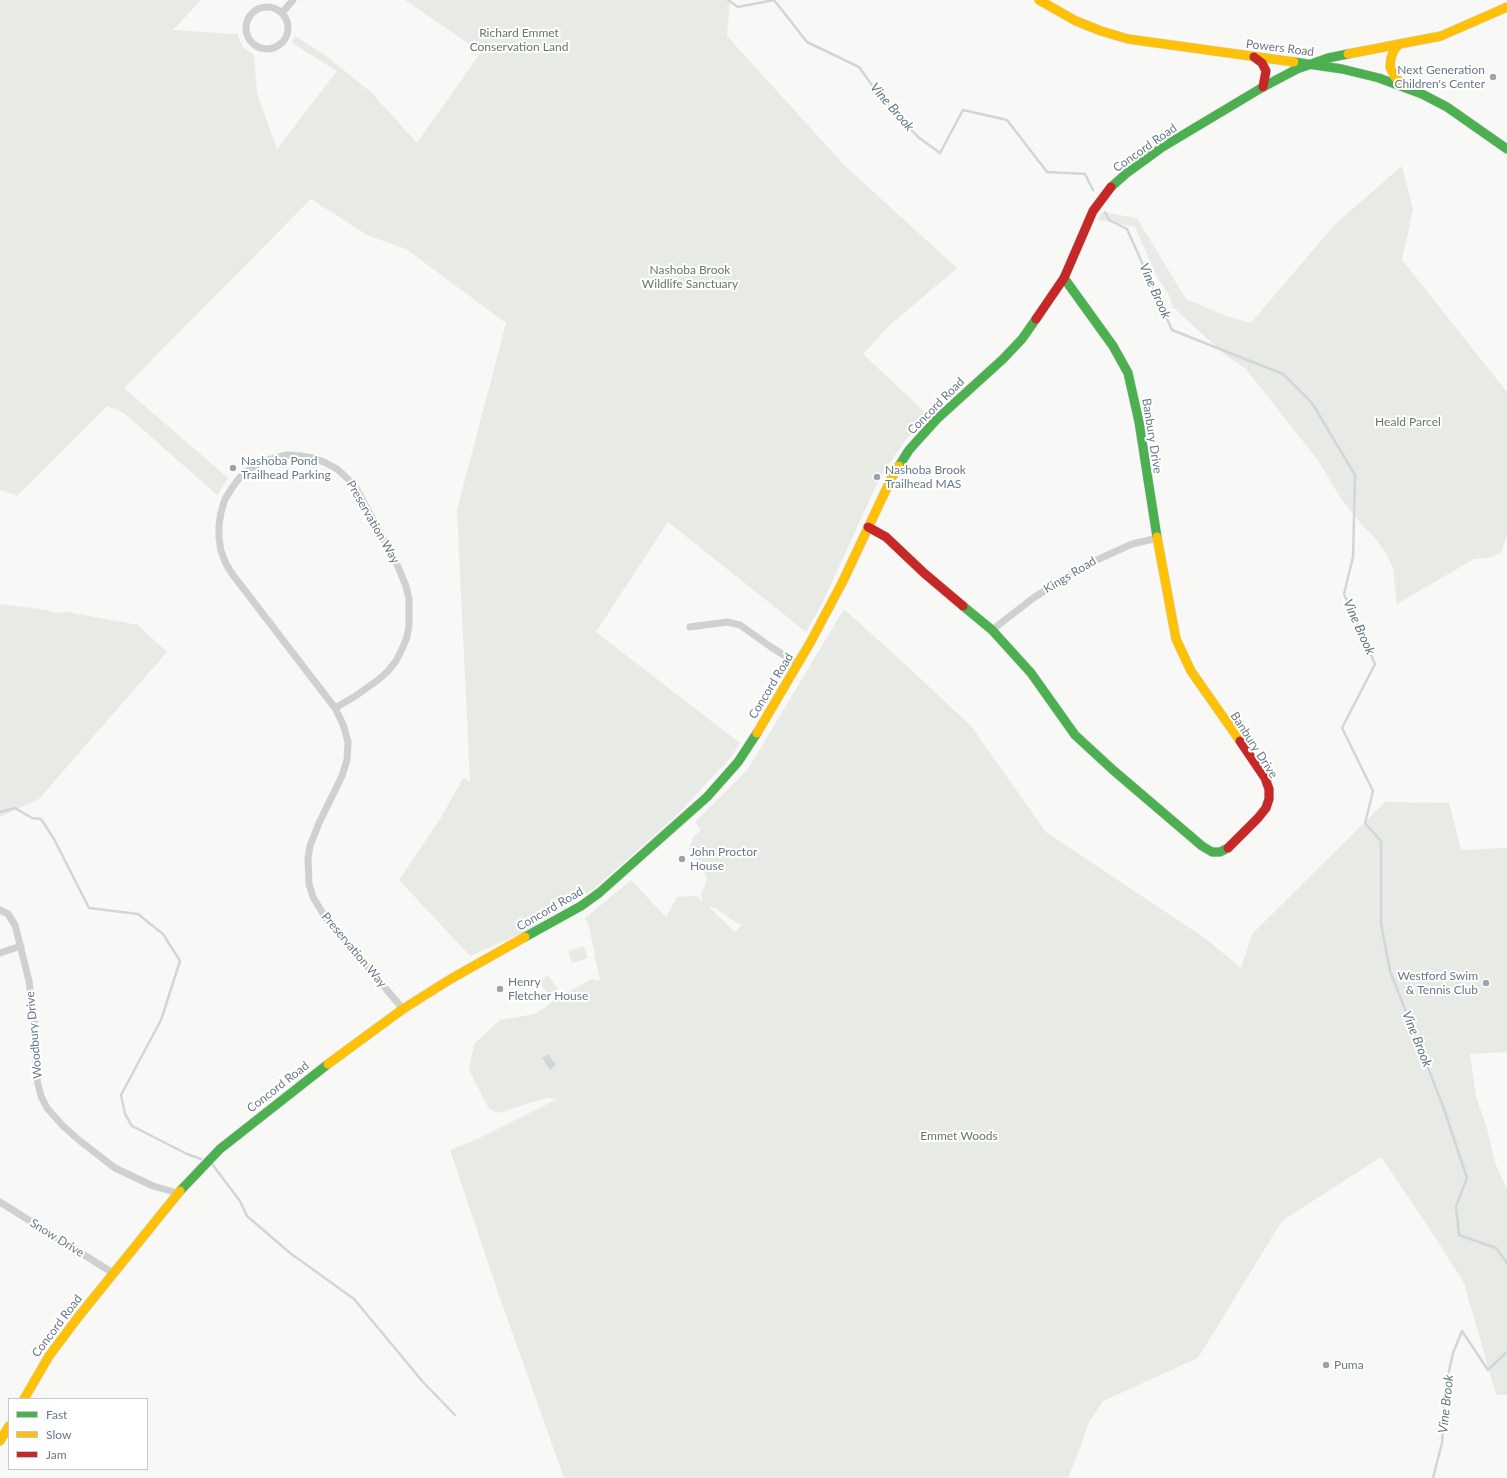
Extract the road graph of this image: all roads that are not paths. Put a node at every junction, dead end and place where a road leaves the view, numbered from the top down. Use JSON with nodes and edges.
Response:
{"nodes":[{"id":1,"x":293,"y":0,"type":"edge"},
{"id":2,"x":1039,"y":0,"type":"edge"},
{"id":3,"x":1507,"y":7,"type":"edge"},
{"id":4,"x":282,"y":13,"type":"junction"},
{"id":5,"x":1399,"y":44,"type":"junction"},
{"id":6,"x":1254,"y":57,"type":"junction"},
{"id":7,"x":1311,"y":64,"type":"junction"},
{"id":8,"x":1405,"y":86,"type":"junction"},
{"id":9,"x":1263,"y":87,"type":"junction"},
{"id":10,"x":1507,"y":149,"type":"edge"},
{"id":11,"x":1064,"y":278,"type":"junction"},
{"id":12,"x":868,"y":527,"type":"junction"},
{"id":13,"x":1158,"y":538,"type":"junction"},
{"id":14,"x":690,"y":627,"type":"dead end"},
{"id":15,"x":992,"y":630,"type":"junction"},
{"id":16,"x":798,"y":664,"type":"junction"},
{"id":17,"x":335,"y":708,"type":"junction"},
{"id":18,"x":0,"y":910,"type":"edge"},
{"id":19,"x":21,"y":946,"type":"junction"},
{"id":20,"x":0,"y":952,"type":"edge"},
{"id":21,"x":403,"y":1009,"type":"junction"},
{"id":22,"x":178,"y":1193,"type":"junction"},
{"id":23,"x":0,"y":1202,"type":"edge"},
{"id":24,"x":113,"y":1273,"type":"junction"},
{"id":25,"x":25,"y":1398,"type":"edge"},
{"id":26,"x":8,"y":1428,"type":"edge"},
{"id":27,"x":0,"y":1441,"type":"edge"}],
"edges":[{"from":1,"to":4,"type":"street"},
{"from":2,"to":6,"type":"main road","name":"Powers Road"},
{"from":3,"to":5,"type":"main road","name":"Concord Road"},
{"from":4,"to":4,"type":"street"},
{"from":5,"to":7,"type":"main road","name":"Concord Road"},
{"from":5,"to":8,"type":"main road"},
{"from":6,"to":7,"type":"main road","name":"Powers Road"},
{"from":6,"to":9,"type":"main road"},
{"from":7,"to":8,"type":"main road","name":"Powers Road"},
{"from":7,"to":9,"type":"main road","name":"Concord Road"},
{"from":8,"to":10,"type":"main road","name":"Powers Road"},
{"from":9,"to":11,"type":"main road","name":"Concord Road"},
{"from":11,"to":12,"type":"main road","name":"Concord Road"},
{"from":11,"to":13,"type":"main road","name":"Banbury Drive"},
{"from":12,"to":15,"type":"main road","name":"Banbury Drive"},
{"from":12,"to":16,"type":"main road","name":"Concord Road"},
{"from":13,"to":15,"type":"street","name":"Kings Road"},
{"from":13,"to":15,"type":"main road","name":"Banbury Drive"},
{"from":14,"to":16,"type":"street"},
{"from":16,"to":21,"type":"main road","name":"Concord Road"},
{"from":17,"to":17,"type":"street","name":"Preservation Way"},
{"from":17,"to":21,"type":"street","name":"Preservation Way"},
{"from":18,"to":19,"type":"street","name":"Woodbury Drive"},
{"from":19,"to":20,"type":"street"},
{"from":19,"to":22,"type":"street","name":"Woodbury Drive"},
{"from":21,"to":22,"type":"main road","name":"Concord Road"},
{"from":22,"to":24,"type":"main road","name":"Concord Road"},
{"from":23,"to":24,"type":"street","name":"Snow Drive"},
{"from":24,"to":25,"type":"main road","name":"Concord Road"},
{"from":26,"to":27,"type":"main road"}]}
